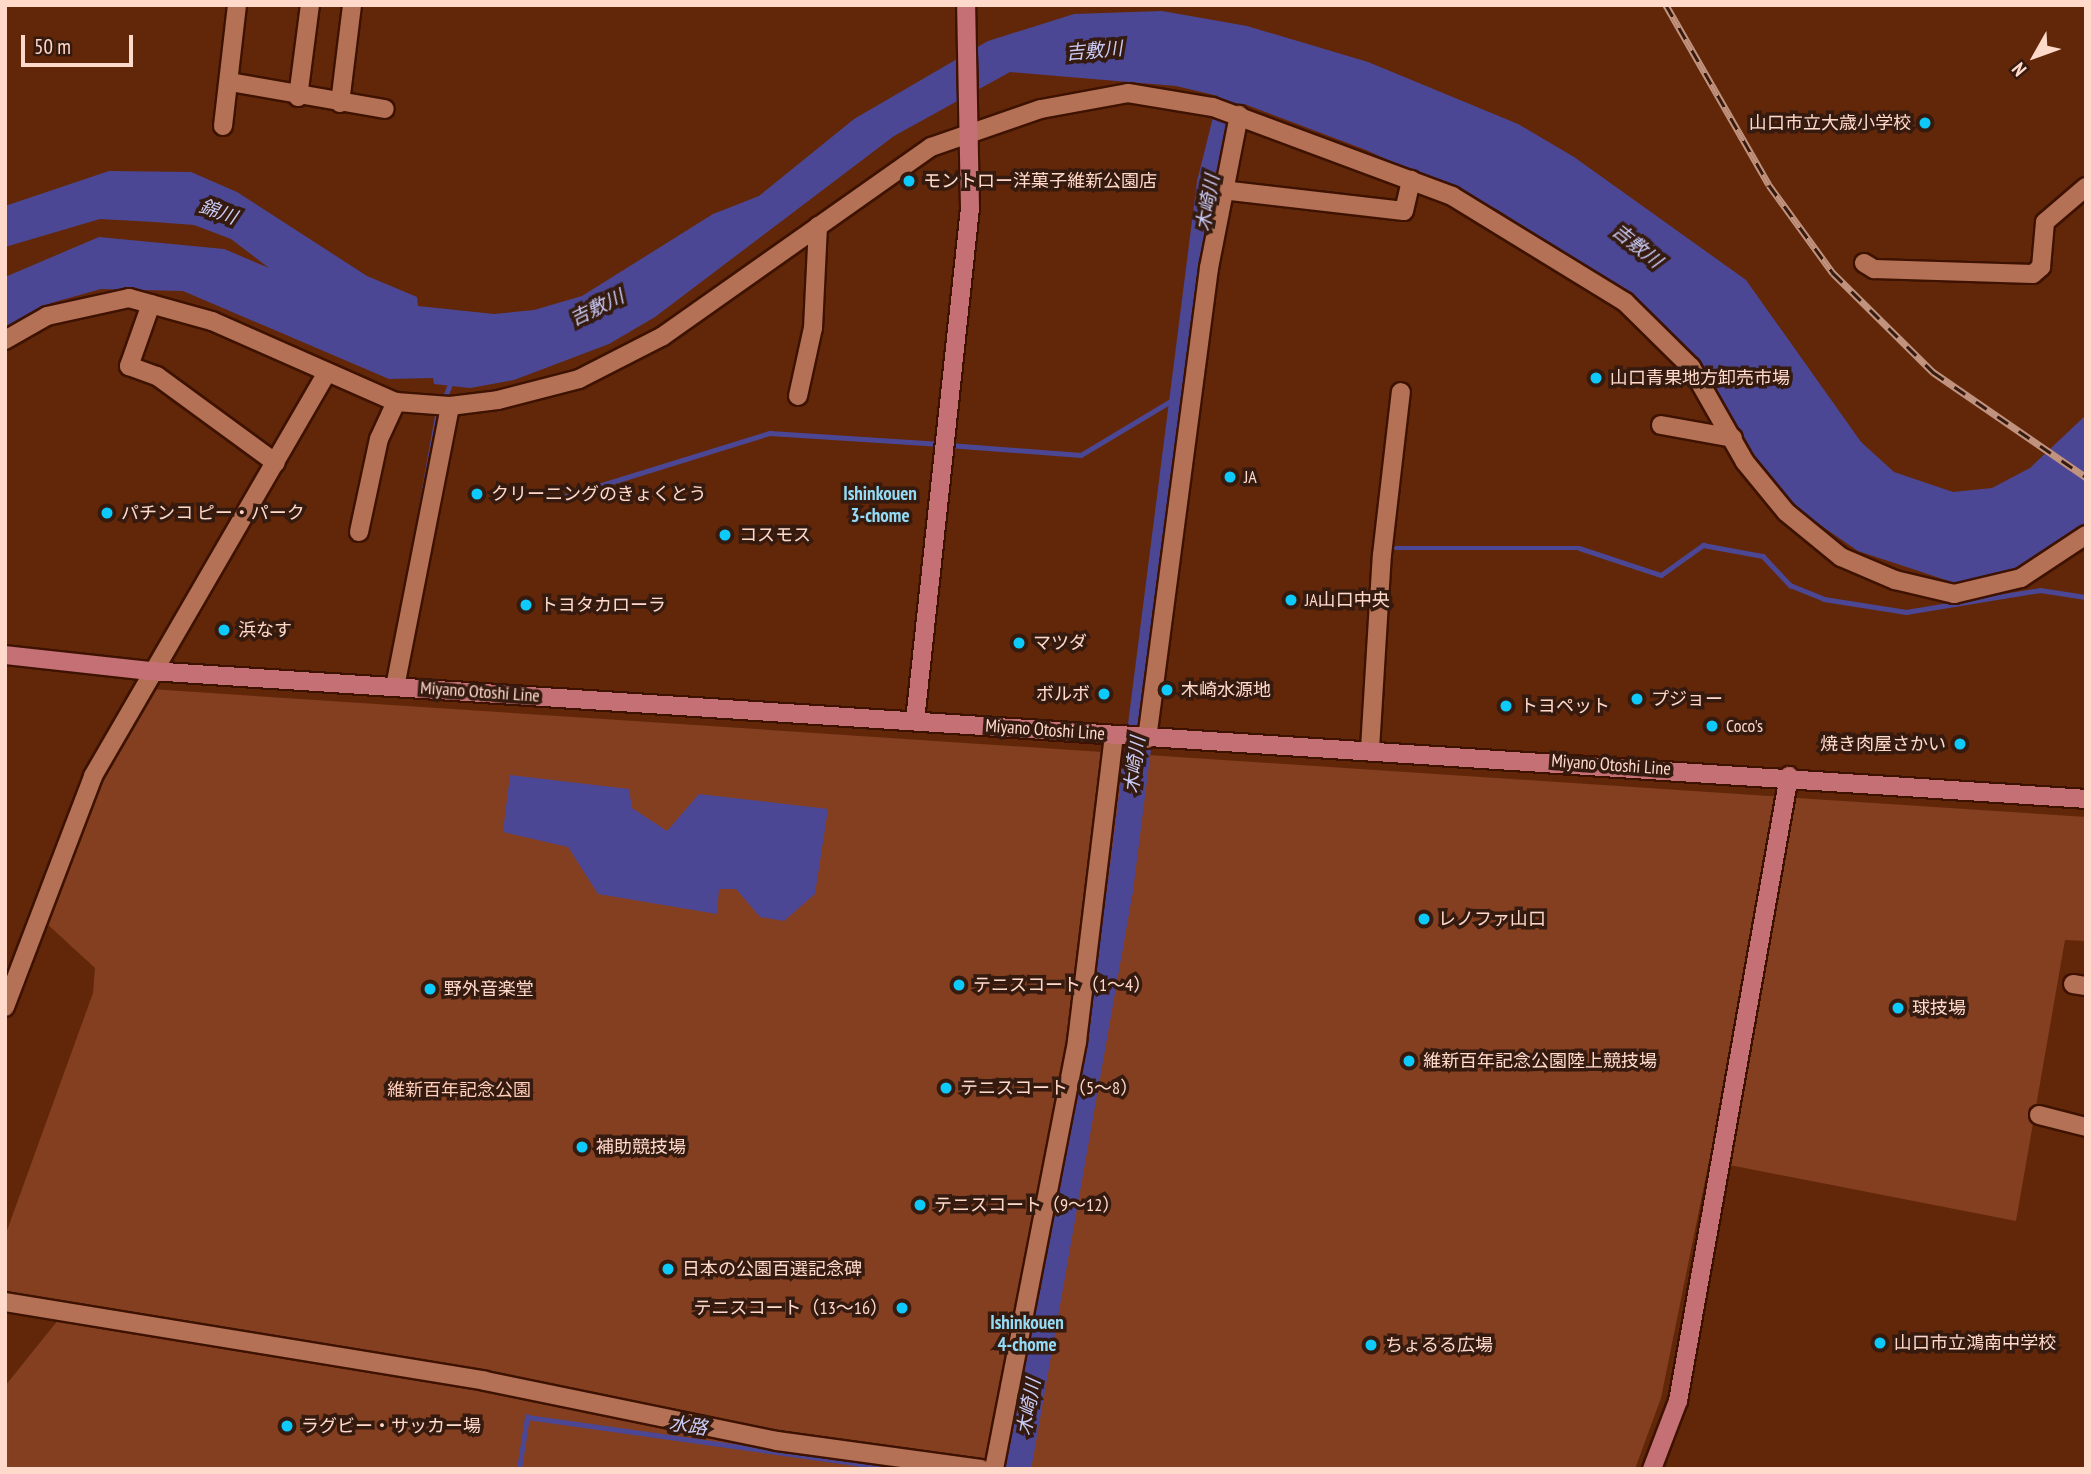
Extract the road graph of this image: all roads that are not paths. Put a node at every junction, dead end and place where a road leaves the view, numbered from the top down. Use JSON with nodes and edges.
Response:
{"nodes":[{"id":1,"x":237,"y":5,"type":"edge"},
{"id":2,"x":310,"y":5,"type":"edge"},
{"id":3,"x":352,"y":5,"type":"edge"},
{"id":4,"x":966,"y":5,"type":"edge"},
{"id":5,"x":230,"y":82,"type":"junction"},
{"id":6,"x":298,"y":97,"type":"junction"},
{"id":7,"x":340,"y":103,"type":"junction"},
{"id":8,"x":385,"y":109,"type":"dead end"},
{"id":9,"x":1240,"y":116,"type":"junction"},
{"id":10,"x":223,"y":126,"type":"dead end"},
{"id":11,"x":971,"y":129,"type":"junction"},
{"id":12,"x":1411,"y":180,"type":"junction"},
{"id":13,"x":2086,"y":187,"type":"edge"},
{"id":14,"x":1222,"y":190,"type":"junction"},
{"id":15,"x":818,"y":226,"type":"junction"},
{"id":16,"x":1864,"y":263,"type":"dead end"},
{"id":17,"x":151,"y":304,"type":"junction"},
{"id":18,"x":5,"y":340,"type":"edge"},
{"id":19,"x":325,"y":375,"type":"junction"},
{"id":20,"x":1401,"y":392,"type":"dead end"},
{"id":21,"x":798,"y":396,"type":"dead end"},
{"id":22,"x":396,"y":402,"type":"junction"},
{"id":23,"x":450,"y":407,"type":"junction"},
{"id":24,"x":1661,"y":425,"type":"dead end"},
{"id":25,"x":1733,"y":438,"type":"junction"},
{"id":26,"x":276,"y":463,"type":"junction"},
{"id":27,"x":359,"y":532,"type":"dead end"},
{"id":28,"x":2086,"y":535,"type":"edge"},
{"id":29,"x":5,"y":655,"type":"edge"},
{"id":30,"x":150,"y":671,"type":"junction"},
{"id":31,"x":395,"y":687,"type":"junction"},
{"id":32,"x":915,"y":721,"type":"junction"},
{"id":33,"x":1114,"y":735,"type":"junction"},
{"id":34,"x":1147,"y":739,"type":"junction"},
{"id":35,"x":1370,"y":749,"type":"junction"},
{"id":36,"x":1789,"y":776,"type":"junction"},
{"id":37,"x":2086,"y":799,"type":"edge"},
{"id":38,"x":5,"y":1007,"type":"edge"},
{"id":39,"x":2039,"y":1115,"type":"dead end"},
{"id":40,"x":2086,"y":1127,"type":"edge"},
{"id":41,"x":5,"y":1302,"type":"edge"},
{"id":42,"x":981,"y":1469,"type":"edge"},
{"id":43,"x":994,"y":1469,"type":"edge"},
{"id":44,"x":1652,"y":1469,"type":"edge"}],
"edges":[{"from":1,"to":5,"type":"street"},
{"from":2,"to":6,"type":"street"},
{"from":3,"to":7,"type":"street"},
{"from":4,"to":11,"type":"main road"},
{"from":5,"to":6,"type":"street"},
{"from":5,"to":10,"type":"street"},
{"from":6,"to":7,"type":"street"},
{"from":7,"to":8,"type":"street"},
{"from":9,"to":11,"type":"street"},
{"from":9,"to":12,"type":"street"},
{"from":9,"to":14,"type":"street"},
{"from":11,"to":15,"type":"street"},
{"from":11,"to":32,"type":"main road"},
{"from":12,"to":14,"type":"street"},
{"from":12,"to":25,"type":"street"},
{"from":13,"to":16,"type":"street"},
{"from":14,"to":34,"type":"street"},
{"from":15,"to":21,"type":"street"},
{"from":15,"to":23,"type":"street"},
{"from":17,"to":18,"type":"street"},
{"from":17,"to":19,"type":"street"},
{"from":17,"to":26,"type":"street"},
{"from":19,"to":22,"type":"street"},
{"from":19,"to":26,"type":"street"},
{"from":20,"to":35,"type":"street"},
{"from":22,"to":23,"type":"street"},
{"from":22,"to":27,"type":"street"},
{"from":23,"to":31,"type":"street"},
{"from":24,"to":25,"type":"street"},
{"from":25,"to":28,"type":"street"},
{"from":26,"to":30,"type":"street"},
{"from":29,"to":30,"type":"main road","name":"Miyano Otoshi Line"},
{"from":30,"to":31,"type":"main road","name":"Miyano Otoshi Line"},
{"from":30,"to":38,"type":"street"},
{"from":31,"to":32,"type":"main road","name":"Miyano Otoshi Line"},
{"from":32,"to":33,"type":"main road","name":"Miyano Otoshi Line"},
{"from":33,"to":34,"type":"main road","name":"Miyano Otoshi Line"},
{"from":33,"to":43,"type":"street"},
{"from":34,"to":35,"type":"main road","name":"Miyano Otoshi Line"},
{"from":35,"to":36,"type":"main road","name":"Miyano Otoshi Line"},
{"from":36,"to":37,"type":"main road","name":"Miyano Otoshi Line"},
{"from":36,"to":44,"type":"main road"},
{"from":39,"to":40,"type":"street"},
{"from":41,"to":42,"type":"street"}]}
